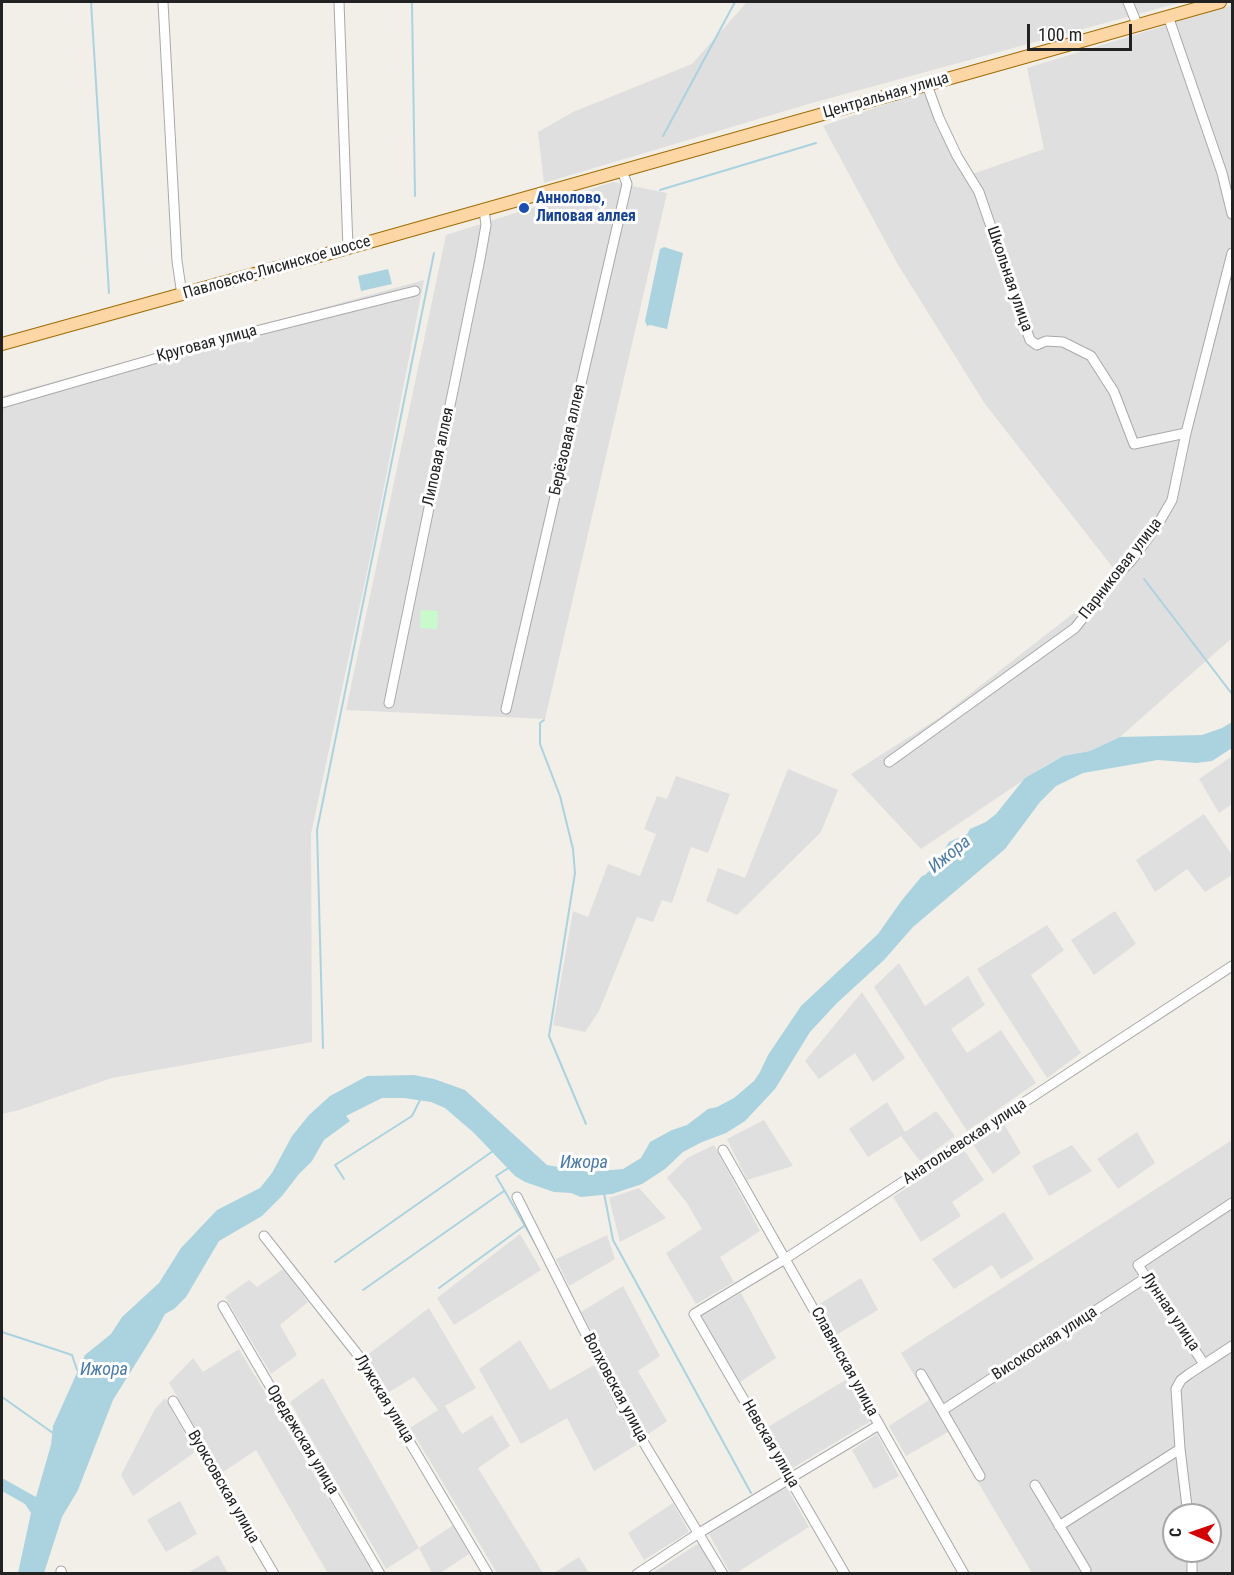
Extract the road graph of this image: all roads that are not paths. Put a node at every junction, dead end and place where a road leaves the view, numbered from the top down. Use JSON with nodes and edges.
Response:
{"nodes":[{"id":1,"x":163,"y":2,"type":"edge"},
{"id":2,"x":339,"y":2,"type":"edge"},
{"id":3,"x":1128,"y":2,"type":"edge"},
{"id":4,"x":1220,"y":2,"type":"edge"},
{"id":5,"x":1168,"y":16,"type":"junction"},
{"id":6,"x":1137,"y":24,"type":"junction"},
{"id":7,"x":927,"y":84,"type":"junction"},
{"id":8,"x":622,"y":171,"type":"junction"},
{"id":9,"x":552,"y":190,"type":"joint"},
{"id":10,"x":484,"y":210,"type":"junction"},
{"id":11,"x":1233,"y":214,"type":"edge"},
{"id":12,"x":348,"y":248,"type":"junction"},
{"id":13,"x":1233,"y":253,"type":"edge"},
{"id":14,"x":415,"y":291,"type":"dead end"},
{"id":15,"x":182,"y":295,"type":"junction"},
{"id":16,"x":2,"y":344,"type":"edge"},
{"id":17,"x":2,"y":403,"type":"edge"},
{"id":18,"x":1186,"y":433,"type":"junction"},
{"id":19,"x":389,"y":703,"type":"dead end"},
{"id":20,"x":506,"y":709,"type":"dead end"},
{"id":21,"x":889,"y":762,"type":"dead end"},
{"id":22,"x":1233,"y":966,"type":"edge"},
{"id":23,"x":723,"y":1150,"type":"dead end"},
{"id":24,"x":517,"y":1197,"type":"dead end"},
{"id":25,"x":1233,"y":1203,"type":"edge"},
{"id":26,"x":264,"y":1236,"type":"dead end"},
{"id":27,"x":786,"y":1259,"type":"junction"},
{"id":28,"x":1147,"y":1277,"type":"junction"},
{"id":29,"x":223,"y":1306,"type":"dead end"},
{"id":30,"x":694,"y":1314,"type":"joint"},
{"id":31,"x":1233,"y":1346,"type":"edge"},
{"id":32,"x":1204,"y":1364,"type":"junction"},
{"id":33,"x":921,"y":1374,"type":"dead end"},
{"id":34,"x":172,"y":1401,"type":"dead end"},
{"id":35,"x":943,"y":1410,"type":"junction"},
{"id":36,"x":879,"y":1425,"type":"junction"},
{"id":37,"x":1180,"y":1449,"type":"junction"},
{"id":38,"x":980,"y":1476,"type":"dead end"},
{"id":39,"x":789,"y":1478,"type":"junction"},
{"id":40,"x":1035,"y":1485,"type":"dead end"},
{"id":41,"x":1187,"y":1503,"type":"edge"},
{"id":42,"x":1059,"y":1526,"type":"junction"},
{"id":43,"x":699,"y":1533,"type":"junction"},
{"id":44,"x":1086,"y":1570,"type":"dead end"},
{"id":45,"x":274,"y":1574,"type":"edge"},
{"id":46,"x":380,"y":1574,"type":"edge"},
{"id":47,"x":488,"y":1574,"type":"edge"},
{"id":48,"x":637,"y":1574,"type":"edge"},
{"id":49,"x":723,"y":1574,"type":"edge"},
{"id":50,"x":845,"y":1574,"type":"edge"},
{"id":51,"x":964,"y":1574,"type":"edge"}],
"edges":[{"from":1,"to":15,"type":"street"},
{"from":2,"to":12,"type":"street"},
{"from":3,"to":6,"type":"street"},
{"from":4,"to":5,"type":"main road","name":"Центральная улица"},
{"from":5,"to":6,"type":"main road","name":"Центральная улица"},
{"from":5,"to":11,"type":"street"},
{"from":6,"to":7,"type":"main road","name":"Центральная улица"},
{"from":7,"to":8,"type":"main road","name":"Центральная улица"},
{"from":7,"to":18,"type":"street","name":"Школьная улица"},
{"from":8,"to":9,"type":"main road","name":"Центральная улица"},
{"from":8,"to":20,"type":"street","name":"Берёзовая аллея"},
{"from":9,"to":10,"type":"main road","name":"Павловско-Лисинское шоссе"},
{"from":10,"to":12,"type":"main road","name":"Павловско-Лисинское шоссе"},
{"from":10,"to":19,"type":"street","name":"Липовая аллея"},
{"from":12,"to":15,"type":"main road","name":"Павловско-Лисинское шоссе"},
{"from":13,"to":18,"type":"street","name":"Парниковая улица"},
{"from":14,"to":17,"type":"street","name":"Круговая улица"},
{"from":15,"to":16,"type":"main road","name":"Павловско-Лисинское шоссе"},
{"from":18,"to":21,"type":"street","name":"Парниковая улица"},
{"from":22,"to":27,"type":"street","name":"Анатольевская улица"},
{"from":23,"to":27,"type":"street","name":"Славянская улица"},
{"from":24,"to":43,"type":"street","name":"Волховская улица"},
{"from":25,"to":28,"type":"street","name":"Лунная улица"},
{"from":26,"to":47,"type":"street","name":"Лужская улица"},
{"from":27,"to":30,"type":"street","name":"Анатольевская улица"},
{"from":27,"to":36,"type":"street","name":"Славянская улица"},
{"from":28,"to":32,"type":"street","name":"Лунная улица"},
{"from":28,"to":35,"type":"street","name":"Високосная улица"},
{"from":29,"to":46,"type":"street","name":"Оредежская улица"},
{"from":30,"to":39,"type":"street","name":"Невская улица"},
{"from":31,"to":32,"type":"street"},
{"from":32,"to":37,"type":"street"},
{"from":33,"to":35,"type":"street"},
{"from":34,"to":45,"type":"street","name":"Вуоксовская улица"},
{"from":35,"to":38,"type":"street"},
{"from":36,"to":39,"type":"street"},
{"from":36,"to":51,"type":"street","name":"Славянская улица"},
{"from":37,"to":41,"type":"street"},
{"from":37,"to":42,"type":"street"},
{"from":39,"to":43,"type":"street"},
{"from":39,"to":50,"type":"street","name":"Невская улица"},
{"from":40,"to":42,"type":"street"},
{"from":42,"to":44,"type":"street"},
{"from":43,"to":48,"type":"street"},
{"from":43,"to":49,"type":"street","name":"Волховская улица"}]}
